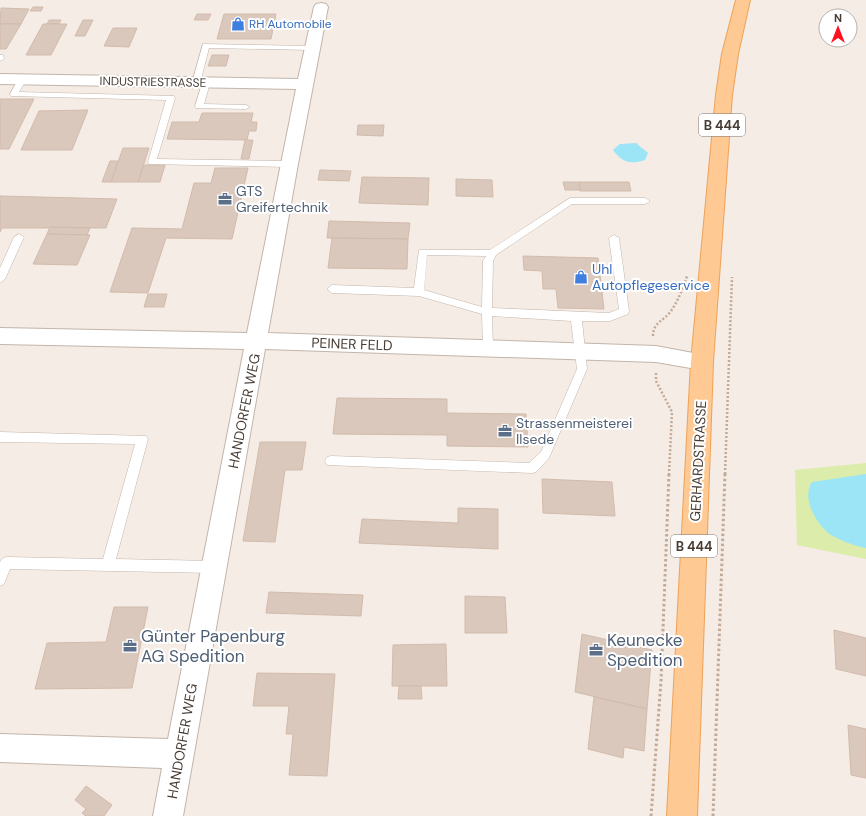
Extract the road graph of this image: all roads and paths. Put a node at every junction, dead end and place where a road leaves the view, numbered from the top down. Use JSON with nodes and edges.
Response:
{"nodes":[{"id":1,"x":743,"y":0,"type":"edge"},
{"id":2,"x":321,"y":6,"type":"dead end"},
{"id":3,"x":312,"y":48,"type":"junction"},
{"id":4,"x":0,"y":79,"type":"edge"},
{"id":5,"x":22,"y":80,"type":"junction"},
{"id":6,"x":201,"y":83,"type":"junction"},
{"id":7,"x":305,"y":84,"type":"junction"},
{"id":8,"x":246,"y":107,"type":"dead end"},
{"id":9,"x":289,"y":164,"type":"junction"},
{"id":10,"x":645,"y":202,"type":"dead end"},
{"id":11,"x":18,"y":237,"type":"dead end"},
{"id":12,"x":614,"y":238,"type":"dead end"},
{"id":13,"x":492,"y":253,"type":"junction"},
{"id":14,"x":732,"y":274,"type":"dead end"},
{"id":15,"x":0,"y":279,"type":"edge"},
{"id":16,"x":332,"y":289,"type":"dead end"},
{"id":17,"x":420,"y":292,"type":"junction"},
{"id":18,"x":487,"y":312,"type":"junction"},
{"id":19,"x":576,"y":317,"type":"junction"},
{"id":20,"x":0,"y":336,"type":"edge"},
{"id":21,"x":257,"y":341,"type":"junction"},
{"id":22,"x":488,"y":348,"type":"junction"},
{"id":23,"x":580,"y":351,"type":"junction"},
{"id":24,"x":702,"y":362,"type":"junction"},
{"id":25,"x":0,"y":437,"type":"edge"},
{"id":26,"x":331,"y":461,"type":"dead end"},
{"id":27,"x":108,"y":565,"type":"junction"},
{"id":28,"x":214,"y":567,"type":"junction"},
{"id":29,"x":0,"y":580,"type":"edge"},
{"id":30,"x":0,"y":748,"type":"edge"},
{"id":31,"x":179,"y":754,"type":"junction"},
{"id":32,"x":168,"y":816,"type":"edge"},
{"id":33,"x":682,"y":816,"type":"edge"},
{"id":34,"x":712,"y":816,"type":"edge"}],
"edges":[{"from":1,"to":24,"type":"main road","name":"GERHARDSTRASSE","number":"B 444"},
{"from":2,"to":3,"type":"street","name":"HANDORFER WEG"},
{"from":3,"to":6,"type":"lane"},
{"from":3,"to":7,"type":"street","name":"HANDORFER WEG"},
{"from":4,"to":5,"type":"street","name":"INDUSTRIESTRASSE"},
{"from":5,"to":6,"type":"street","name":"INDUSTRIESTRASSE"},
{"from":5,"to":9,"type":"lane"},
{"from":6,"to":7,"type":"street","name":"INDUSTRIESTRASSE"},
{"from":6,"to":8,"type":"lane"},
{"from":7,"to":9,"type":"street","name":"HANDORFER WEG"},
{"from":9,"to":21,"type":"street","name":"HANDORFER WEG"},
{"from":10,"to":13,"type":"lane"},
{"from":11,"to":15,"type":"lane"},
{"from":12,"to":19,"type":"lane"},
{"from":13,"to":17,"type":"lane"},
{"from":13,"to":18,"type":"lane"},
{"from":14,"to":34,"type":"path"},
{"from":16,"to":17,"type":"lane"},
{"from":17,"to":18,"type":"lane"},
{"from":18,"to":19,"type":"lane"},
{"from":18,"to":22,"type":"lane"},
{"from":19,"to":23,"type":"lane"},
{"from":20,"to":21,"type":"street","name":"PEINER FELD"},
{"from":21,"to":22,"type":"street","name":"PEINER FELD"},
{"from":21,"to":28,"type":"street","name":"HANDORFER WEG"},
{"from":22,"to":23,"type":"street","name":"PEINER FELD"},
{"from":23,"to":24,"type":"street","name":"PEINER FELD"},
{"from":23,"to":26,"type":"lane"},
{"from":24,"to":33,"type":"main road","name":"GERHARDSTRASSE","number":"B 444"},
{"from":25,"to":27,"type":"lane"},
{"from":27,"to":28,"type":"lane"},
{"from":27,"to":29,"type":"lane"},
{"from":28,"to":31,"type":"street","name":"HANDORFER WEG"},
{"from":30,"to":31,"type":"street"},
{"from":31,"to":32,"type":"street","name":"HANDORFER WEG"}]}
